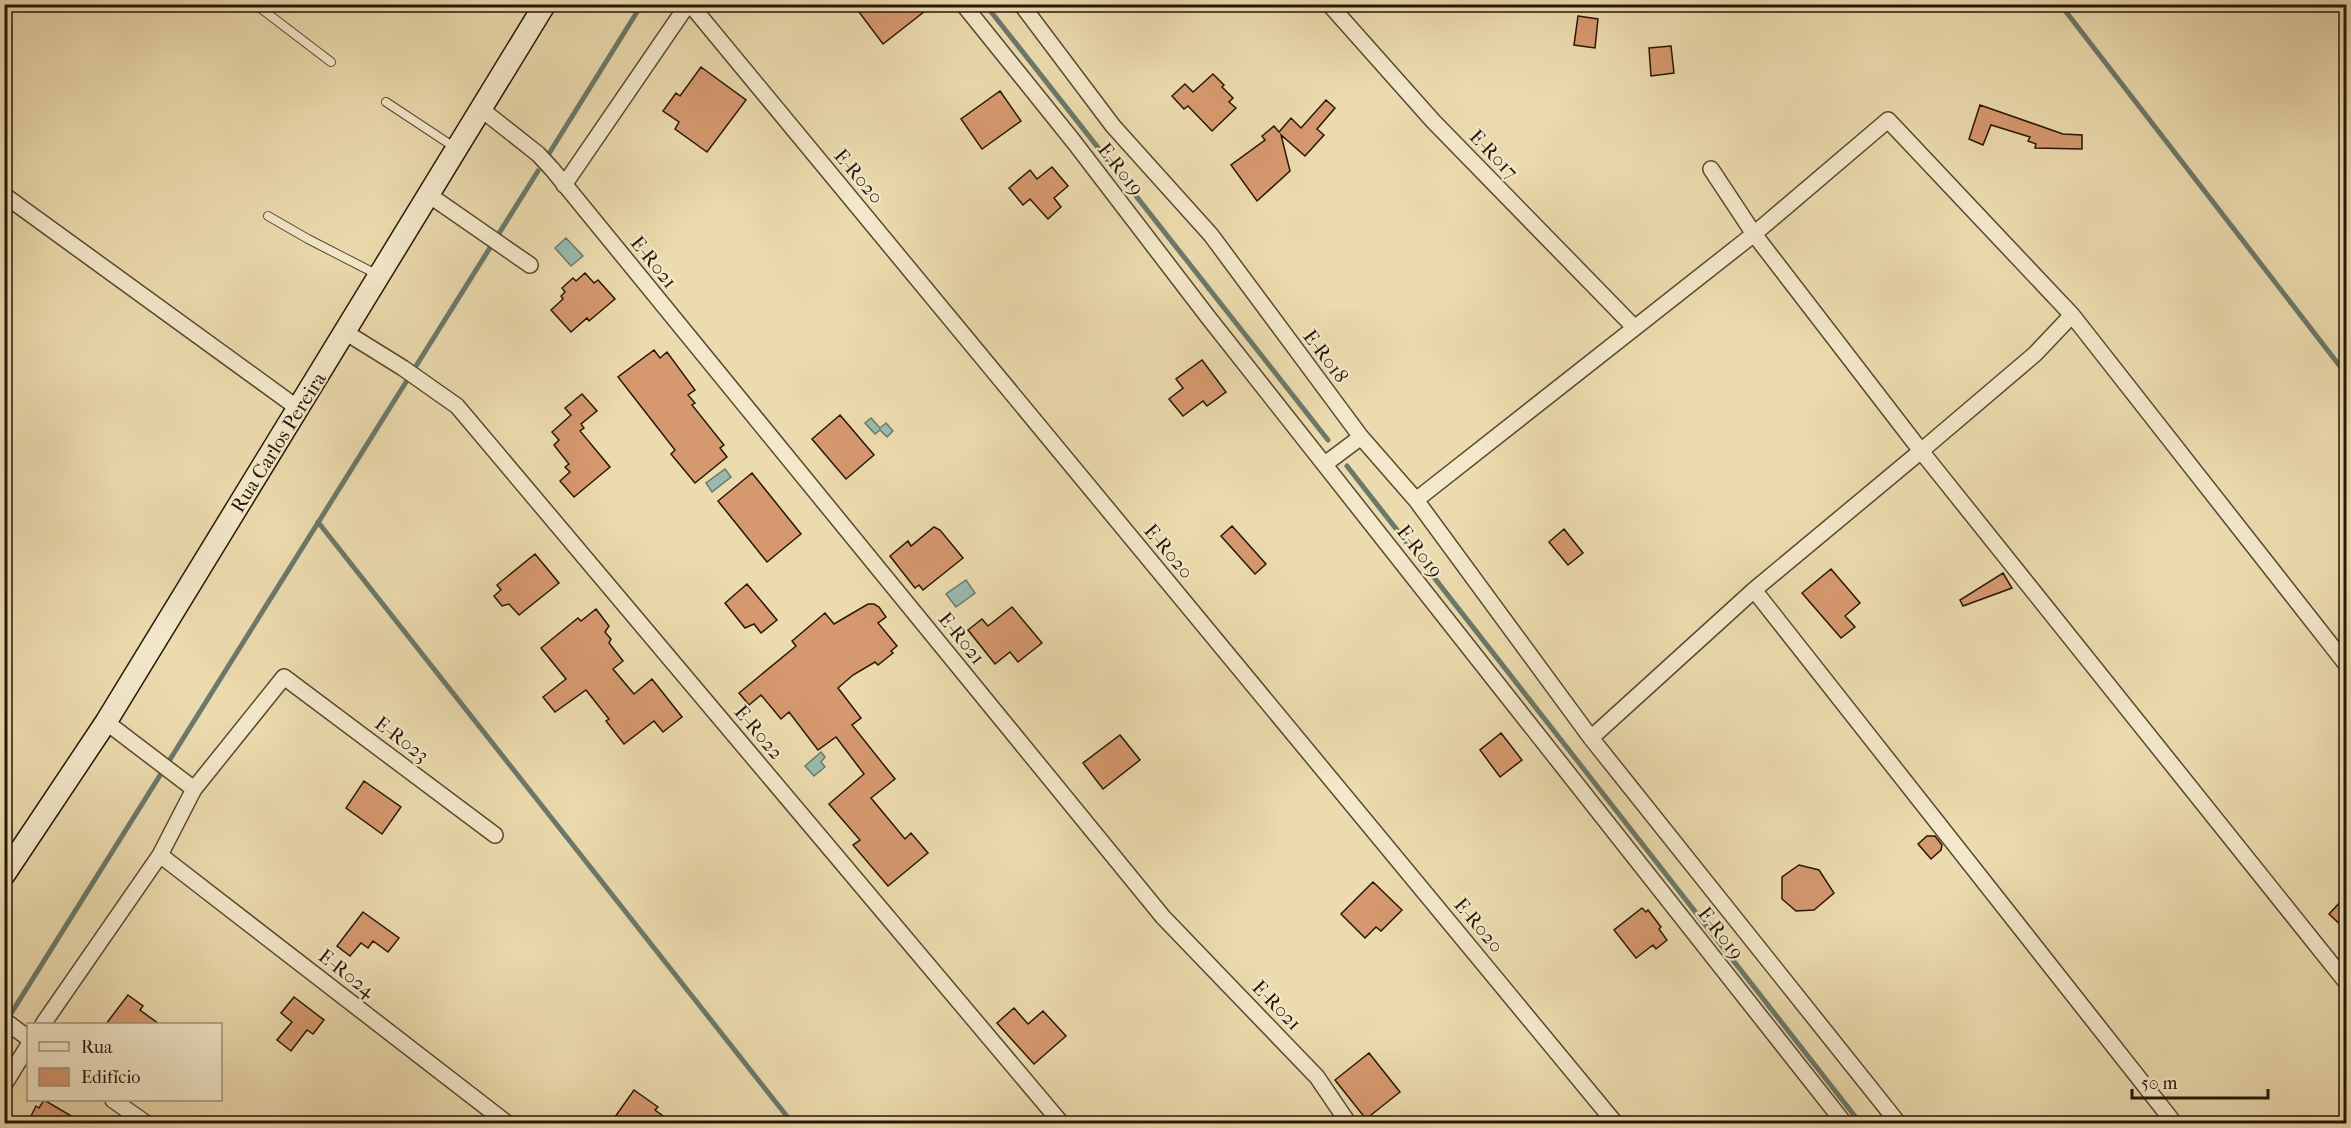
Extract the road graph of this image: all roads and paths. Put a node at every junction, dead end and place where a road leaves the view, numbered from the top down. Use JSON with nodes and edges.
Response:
{"nodes":[{"id":1,"x":255,"y":4,"type":"edge"},
{"id":2,"x":545,"y":4,"type":"edge"},
{"id":3,"x":689,"y":4,"type":"edge"},
{"id":4,"x":963,"y":4,"type":"edge"},
{"id":5,"x":1021,"y":4,"type":"edge"},
{"id":6,"x":1329,"y":4,"type":"edge"},
{"id":7,"x":331,"y":62,"type":"dead end"},
{"id":8,"x":386,"y":102,"type":"dead end"},
{"id":9,"x":481,"y":110,"type":"junction"},
{"id":10,"x":458,"y":150,"type":"junction"},
{"id":11,"x":1710,"y":169,"type":"dead end"},
{"id":12,"x":564,"y":184,"type":"junction"},
{"id":13,"x":4,"y":195,"type":"edge"},
{"id":14,"x":429,"y":195,"type":"junction"},
{"id":15,"x":268,"y":216,"type":"dead end"},
{"id":16,"x":1754,"y":234,"type":"junction"},
{"id":17,"x":530,"y":265,"type":"dead end"},
{"id":18,"x":379,"y":276,"type":"junction"},
{"id":19,"x":2072,"y":315,"type":"junction"},
{"id":20,"x":1634,"y":327,"type":"junction"},
{"id":21,"x":345,"y":332,"type":"junction"},
{"id":22,"x":299,"y":409,"type":"junction"},
{"id":23,"x":1360,"y":437,"type":"junction"},
{"id":24,"x":1921,"y":451,"type":"junction"},
{"id":25,"x":1325,"y":464,"type":"junction"},
{"id":26,"x":1416,"y":500,"type":"junction"},
{"id":27,"x":1755,"y":590,"type":"junction"},
{"id":28,"x":2346,"y":664,"type":"edge"},
{"id":29,"x":105,"y":722,"type":"junction"},
{"id":30,"x":1591,"y":738,"type":"junction"},
{"id":31,"x":194,"y":789,"type":"junction"},
{"id":32,"x":495,"y":835,"type":"dead end"},
{"id":33,"x":160,"y":855,"type":"junction"},
{"id":34,"x":4,"y":875,"type":"edge"},
{"id":35,"x":2346,"y":982,"type":"edge"},
{"id":36,"x":44,"y":1023,"type":"edge"},
{"id":37,"x":27,"y":1048,"type":"edge"},
{"id":38,"x":4,"y":1085,"type":"edge"},
{"id":39,"x":114,"y":1101,"type":"edge"},
{"id":40,"x":147,"y":1124,"type":"edge"},
{"id":41,"x":508,"y":1124,"type":"edge"},
{"id":42,"x":1062,"y":1124,"type":"edge"},
{"id":43,"x":1349,"y":1124,"type":"edge"},
{"id":44,"x":1616,"y":1124,"type":"edge"},
{"id":45,"x":1845,"y":1124,"type":"edge"},
{"id":46,"x":1899,"y":1124,"type":"edge"},
{"id":47,"x":2175,"y":1124,"type":"edge"}],
"edges":[{"from":1,"to":7,"type":"lane"},
{"from":2,"to":9,"type":"street","name":"Rua Carlos Pereira"},
{"from":3,"to":12,"type":"street"},
{"from":3,"to":44,"type":"street","name":"E-R020"},
{"from":4,"to":25,"type":"street","name":"E-R019"},
{"from":5,"to":23,"type":"street","name":"E-R018"},
{"from":6,"to":20,"type":"street","name":"E-R017"},
{"from":8,"to":10,"type":"lane"},
{"from":9,"to":10,"type":"street","name":"Rua Carlos Pereira"},
{"from":9,"to":12,"type":"street","name":"E-R021"},
{"from":10,"to":14,"type":"street","name":"Rua Carlos Pereira"},
{"from":11,"to":16,"type":"street"},
{"from":12,"to":43,"type":"street","name":"E-R021"},
{"from":13,"to":22,"type":"street"},
{"from":14,"to":17,"type":"street"},
{"from":14,"to":18,"type":"street","name":"Rua Carlos Pereira"},
{"from":15,"to":18,"type":"lane"},
{"from":16,"to":19,"type":"street"},
{"from":16,"to":20,"type":"street"},
{"from":16,"to":24,"type":"street"},
{"from":18,"to":21,"type":"street","name":"Rua Carlos Pereira"},
{"from":19,"to":24,"type":"street"},
{"from":19,"to":28,"type":"street"},
{"from":20,"to":26,"type":"street"},
{"from":21,"to":22,"type":"street","name":"Rua Carlos Pereira"},
{"from":21,"to":42,"type":"street","name":"E-R022"},
{"from":22,"to":29,"type":"street","name":"Rua Carlos Pereira"},
{"from":23,"to":25,"type":"street"},
{"from":23,"to":26,"type":"street","name":"E-R018"},
{"from":24,"to":27,"type":"street"},
{"from":24,"to":35,"type":"street"},
{"from":25,"to":45,"type":"street","name":"E-R019"},
{"from":26,"to":30,"type":"street","name":"E-R018"},
{"from":27,"to":30,"type":"street"},
{"from":27,"to":47,"type":"street"},
{"from":29,"to":31,"type":"street"},
{"from":29,"to":34,"type":"street","name":"Rua Carlos Pereira"},
{"from":30,"to":46,"type":"street","name":"E-R018"},
{"from":31,"to":32,"type":"street","name":"E-R023"},
{"from":31,"to":33,"type":"street"},
{"from":33,"to":36,"type":"street"},
{"from":33,"to":41,"type":"street","name":"E-R024"},
{"from":37,"to":38,"type":"street"},
{"from":39,"to":40,"type":"street"}]}
